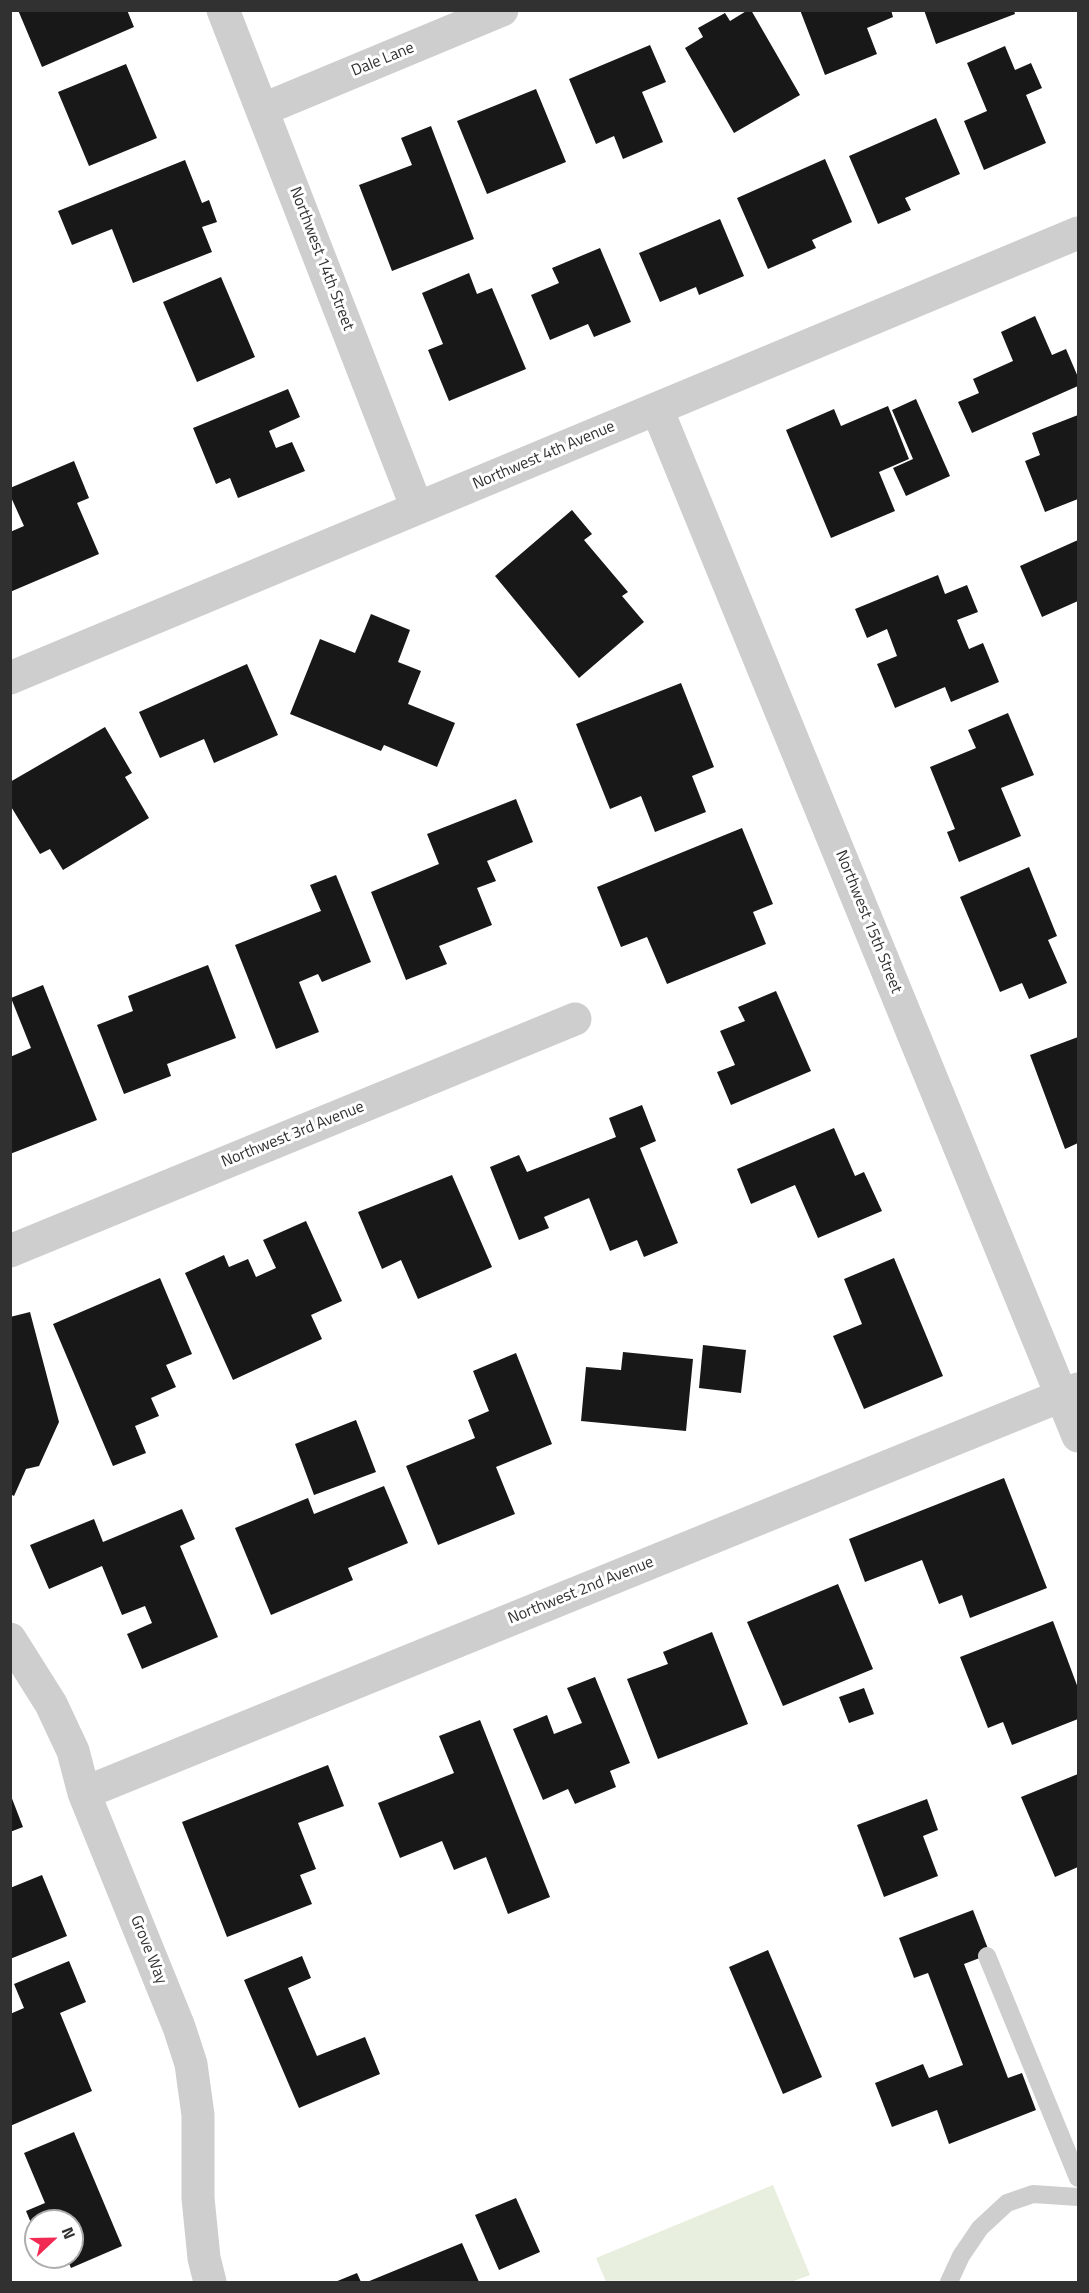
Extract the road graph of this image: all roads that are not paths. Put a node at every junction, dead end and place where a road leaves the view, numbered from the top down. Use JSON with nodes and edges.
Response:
{"nodes":[{"id":1,"x":224,"y":10,"type":"edge"},
{"id":2,"x":502,"y":10,"type":"edge"},
{"id":3,"x":264,"y":109,"type":"junction"},
{"id":4,"x":1078,"y":233,"type":"edge"},
{"id":5,"x":657,"y":409,"type":"junction"},
{"id":6,"x":417,"y":508,"type":"junction"},
{"id":7,"x":10,"y":678,"type":"edge"},
{"id":8,"x":575,"y":1019,"type":"dead end"},
{"id":9,"x":10,"y":1251,"type":"edge"},
{"id":10,"x":1070,"y":1392,"type":"edge"},
{"id":11,"x":1078,"y":1436,"type":"edge"},
{"id":12,"x":10,"y":1639,"type":"edge"},
{"id":13,"x":84,"y":1793,"type":"junction"},
{"id":14,"x":987,"y":1956,"type":"dead end"},
{"id":15,"x":1078,"y":2178,"type":"edge"},
{"id":16,"x":1078,"y":2197,"type":"edge"},
{"id":17,"x":210,"y":2283,"type":"edge"},
{"id":18,"x":950,"y":2283,"type":"edge"}],
"edges":[{"from":1,"to":3,"type":"street","name":"Northwest 14th Street"},
{"from":2,"to":3,"type":"street","name":"Dale Lane"},
{"from":3,"to":6,"type":"street","name":"Northwest 14th Street"},
{"from":4,"to":5,"type":"street","name":"Northwest 4th Avenue"},
{"from":5,"to":6,"type":"street","name":"Northwest 4th Avenue"},
{"from":5,"to":10,"type":"street","name":"Northwest 15th Street"},
{"from":6,"to":7,"type":"street","name":"Northwest 4th Avenue"},
{"from":8,"to":9,"type":"street","name":"Northwest 3rd Avenue"},
{"from":10,"to":11,"type":"street","name":"Northwest 15th Street"},
{"from":10,"to":13,"type":"street","name":"Northwest 2nd Avenue"},
{"from":12,"to":13,"type":"street","name":"Grove Way"},
{"from":13,"to":17,"type":"street","name":"Grove Way"},
{"from":14,"to":15,"type":"lane"},
{"from":16,"to":18,"type":"lane"}]}
